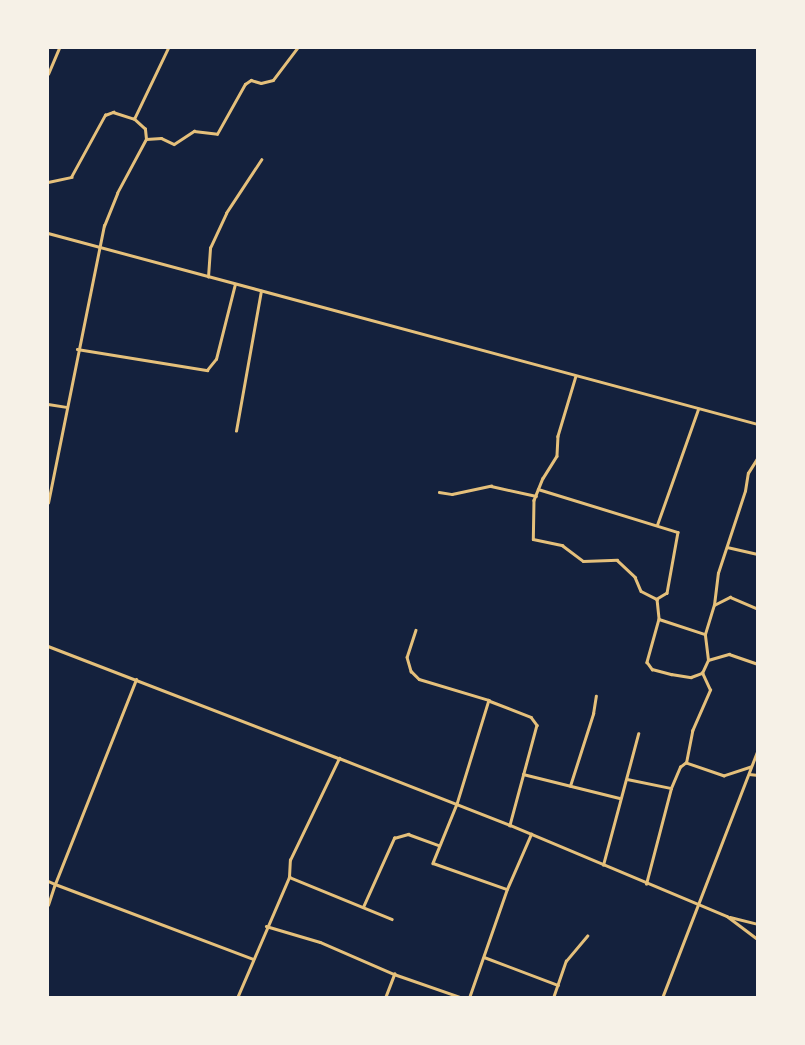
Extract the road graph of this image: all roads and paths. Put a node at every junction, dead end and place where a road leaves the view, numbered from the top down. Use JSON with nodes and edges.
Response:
{"nodes":[{"id":1,"x":59,"y":48,"type":"edge"},
{"id":2,"x":168,"y":48,"type":"edge"},
{"id":3,"x":297,"y":48,"type":"edge"},
{"id":4,"x":48,"y":74,"type":"edge"},
{"id":5,"x":134,"y":119,"type":"junction"},
{"id":6,"x":146,"y":139,"type":"junction"},
{"id":7,"x":261,"y":160,"type":"dead end"},
{"id":8,"x":48,"y":182,"type":"edge"},
{"id":9,"x":48,"y":233,"type":"edge"},
{"id":10,"x":100,"y":247,"type":"junction"},
{"id":11,"x":208,"y":277,"type":"junction"},
{"id":12,"x":235,"y":284,"type":"junction"},
{"id":13,"x":261,"y":291,"type":"junction"},
{"id":14,"x":77,"y":349,"type":"junction"},
{"id":15,"x":576,"y":376,"type":"junction"},
{"id":16,"x":48,"y":404,"type":"edge"},
{"id":17,"x":66,"y":407,"type":"junction"},
{"id":18,"x":698,"y":409,"type":"junction"},
{"id":19,"x":758,"y":424,"type":"edge"},
{"id":20,"x":236,"y":431,"type":"dead end"},
{"id":21,"x":758,"y":457,"type":"edge"},
{"id":22,"x":538,"y":489,"type":"junction"},
{"id":23,"x":439,"y":492,"type":"dead end"},
{"id":24,"x":536,"y":496,"type":"junction"},
{"id":25,"x":48,"y":503,"type":"edge"},
{"id":26,"x":657,"y":525,"type":"junction"},
{"id":27,"x":727,"y":547,"type":"junction"},
{"id":28,"x":758,"y":554,"type":"edge"},
{"id":29,"x":658,"y":599,"type":"junction"},
{"id":30,"x":714,"y":605,"type":"junction"},
{"id":31,"x":758,"y":609,"type":"edge"},
{"id":32,"x":659,"y":619,"type":"junction"},
{"id":33,"x":416,"y":630,"type":"dead end"},
{"id":34,"x":705,"y":634,"type":"junction"},
{"id":35,"x":48,"y":646,"type":"edge"},
{"id":36,"x":708,"y":660,"type":"junction"},
{"id":37,"x":758,"y":664,"type":"edge"},
{"id":38,"x":702,"y":673,"type":"junction"},
{"id":39,"x":136,"y":679,"type":"junction"},
{"id":40,"x":596,"y":696,"type":"dead end"},
{"id":41,"x":489,"y":700,"type":"junction"},
{"id":42,"x":638,"y":734,"type":"dead end"},
{"id":43,"x":758,"y":749,"type":"edge"},
{"id":44,"x":338,"y":758,"type":"junction"},
{"id":45,"x":686,"y":763,"type":"junction"},
{"id":46,"x":751,"y":766,"type":"junction"},
{"id":47,"x":523,"y":774,"type":"junction"},
{"id":48,"x":749,"y":774,"type":"junction"},
{"id":49,"x":758,"y":775,"type":"edge"},
{"id":50,"x":628,"y":779,"type":"junction"},
{"id":51,"x":570,"y":786,"type":"junction"},
{"id":52,"x":671,"y":788,"type":"junction"},
{"id":53,"x":619,"y":798,"type":"junction"},
{"id":54,"x":457,"y":804,"type":"junction"},
{"id":55,"x":510,"y":825,"type":"junction"},
{"id":56,"x":531,"y":834,"type":"junction"},
{"id":57,"x":438,"y":845,"type":"junction"},
{"id":58,"x":603,"y":865,"type":"junction"},
{"id":59,"x":289,"y":877,"type":"junction"},
{"id":60,"x":48,"y":881,"type":"edge"},
{"id":61,"x":55,"y":884,"type":"junction"},
{"id":62,"x":646,"y":884,"type":"junction"},
{"id":63,"x":507,"y":889,"type":"junction"},
{"id":64,"x":700,"y":905,"type":"junction"},
{"id":65,"x":48,"y":906,"type":"edge"},
{"id":66,"x":363,"y":907,"type":"junction"},
{"id":67,"x":727,"y":916,"type":"junction"},
{"id":68,"x":392,"y":919,"type":"dead end"},
{"id":69,"x":758,"y":924,"type":"edge"},
{"id":70,"x":266,"y":926,"type":"junction"},
{"id":71,"x":587,"y":936,"type":"dead end"},
{"id":72,"x":758,"y":939,"type":"edge"},
{"id":73,"x":484,"y":957,"type":"junction"},
{"id":74,"x":253,"y":959,"type":"junction"},
{"id":75,"x":394,"y":974,"type":"junction"},
{"id":76,"x":558,"y":985,"type":"junction"},
{"id":77,"x":237,"y":998,"type":"edge"},
{"id":78,"x":385,"y":998,"type":"edge"},
{"id":79,"x":463,"y":998,"type":"edge"},
{"id":80,"x":469,"y":998,"type":"edge"},
{"id":81,"x":553,"y":998,"type":"edge"},
{"id":82,"x":662,"y":998,"type":"edge"}],
"edges":[{"from":1,"to":4,"type":"street"},
{"from":2,"to":5,"type":"street"},
{"from":3,"to":6,"type":"street"},
{"from":5,"to":6,"type":"street"},
{"from":5,"to":8,"type":"street"},
{"from":6,"to":10,"type":"street"},
{"from":7,"to":11,"type":"street"},
{"from":9,"to":10,"type":"street"},
{"from":10,"to":11,"type":"street"},
{"from":10,"to":14,"type":"street"},
{"from":11,"to":12,"type":"street"},
{"from":12,"to":13,"type":"street"},
{"from":12,"to":14,"type":"street"},
{"from":13,"to":15,"type":"street"},
{"from":13,"to":20,"type":"street"},
{"from":14,"to":17,"type":"street"},
{"from":15,"to":18,"type":"street"},
{"from":15,"to":22,"type":"street"},
{"from":16,"to":17,"type":"street"},
{"from":17,"to":25,"type":"street"},
{"from":18,"to":19,"type":"street"},
{"from":18,"to":26,"type":"street"},
{"from":21,"to":27,"type":"street"},
{"from":22,"to":24,"type":"street"},
{"from":22,"to":26,"type":"street"},
{"from":23,"to":24,"type":"street"},
{"from":24,"to":29,"type":"street"},
{"from":26,"to":29,"type":"street"},
{"from":27,"to":28,"type":"street"},
{"from":27,"to":30,"type":"street"},
{"from":29,"to":32,"type":"street"},
{"from":30,"to":31,"type":"street"},
{"from":30,"to":34,"type":"street"},
{"from":32,"to":34,"type":"street"},
{"from":32,"to":38,"type":"street"},
{"from":33,"to":41,"type":"street"},
{"from":34,"to":36,"type":"street"},
{"from":35,"to":39,"type":"street"},
{"from":36,"to":37,"type":"street"},
{"from":36,"to":38,"type":"street"},
{"from":38,"to":45,"type":"street"},
{"from":39,"to":44,"type":"street"},
{"from":39,"to":61,"type":"street"},
{"from":40,"to":51,"type":"street"},
{"from":41,"to":47,"type":"street"},
{"from":41,"to":54,"type":"street"},
{"from":42,"to":50,"type":"street"},
{"from":43,"to":46,"type":"street"},
{"from":44,"to":54,"type":"street"},
{"from":44,"to":59,"type":"street"},
{"from":45,"to":46,"type":"street"},
{"from":45,"to":52,"type":"street"},
{"from":46,"to":48,"type":"street"},
{"from":47,"to":51,"type":"street"},
{"from":47,"to":55,"type":"street"},
{"from":48,"to":49,"type":"street"},
{"from":48,"to":64,"type":"street"},
{"from":50,"to":52,"type":"street"},
{"from":50,"to":53,"type":"street"},
{"from":51,"to":53,"type":"street"},
{"from":52,"to":62,"type":"street"},
{"from":53,"to":58,"type":"street"},
{"from":54,"to":55,"type":"street"},
{"from":54,"to":57,"type":"street"},
{"from":55,"to":56,"type":"street"},
{"from":56,"to":58,"type":"street"},
{"from":56,"to":63,"type":"street"},
{"from":57,"to":63,"type":"street"},
{"from":57,"to":66,"type":"street"},
{"from":58,"to":62,"type":"street"},
{"from":59,"to":66,"type":"street"},
{"from":59,"to":70,"type":"street"},
{"from":60,"to":61,"type":"street"},
{"from":61,"to":65,"type":"street"},
{"from":61,"to":74,"type":"street"},
{"from":62,"to":64,"type":"street"},
{"from":63,"to":73,"type":"street"},
{"from":64,"to":67,"type":"street"},
{"from":64,"to":82,"type":"street"},
{"from":66,"to":68,"type":"street"},
{"from":67,"to":69,"type":"street"},
{"from":67,"to":72,"type":"street"},
{"from":70,"to":74,"type":"street"},
{"from":70,"to":75,"type":"street"},
{"from":71,"to":76,"type":"street"},
{"from":73,"to":76,"type":"street"},
{"from":73,"to":80,"type":"street"},
{"from":74,"to":77,"type":"street"},
{"from":75,"to":78,"type":"street"},
{"from":75,"to":79,"type":"street"},
{"from":76,"to":81,"type":"street"}]}
